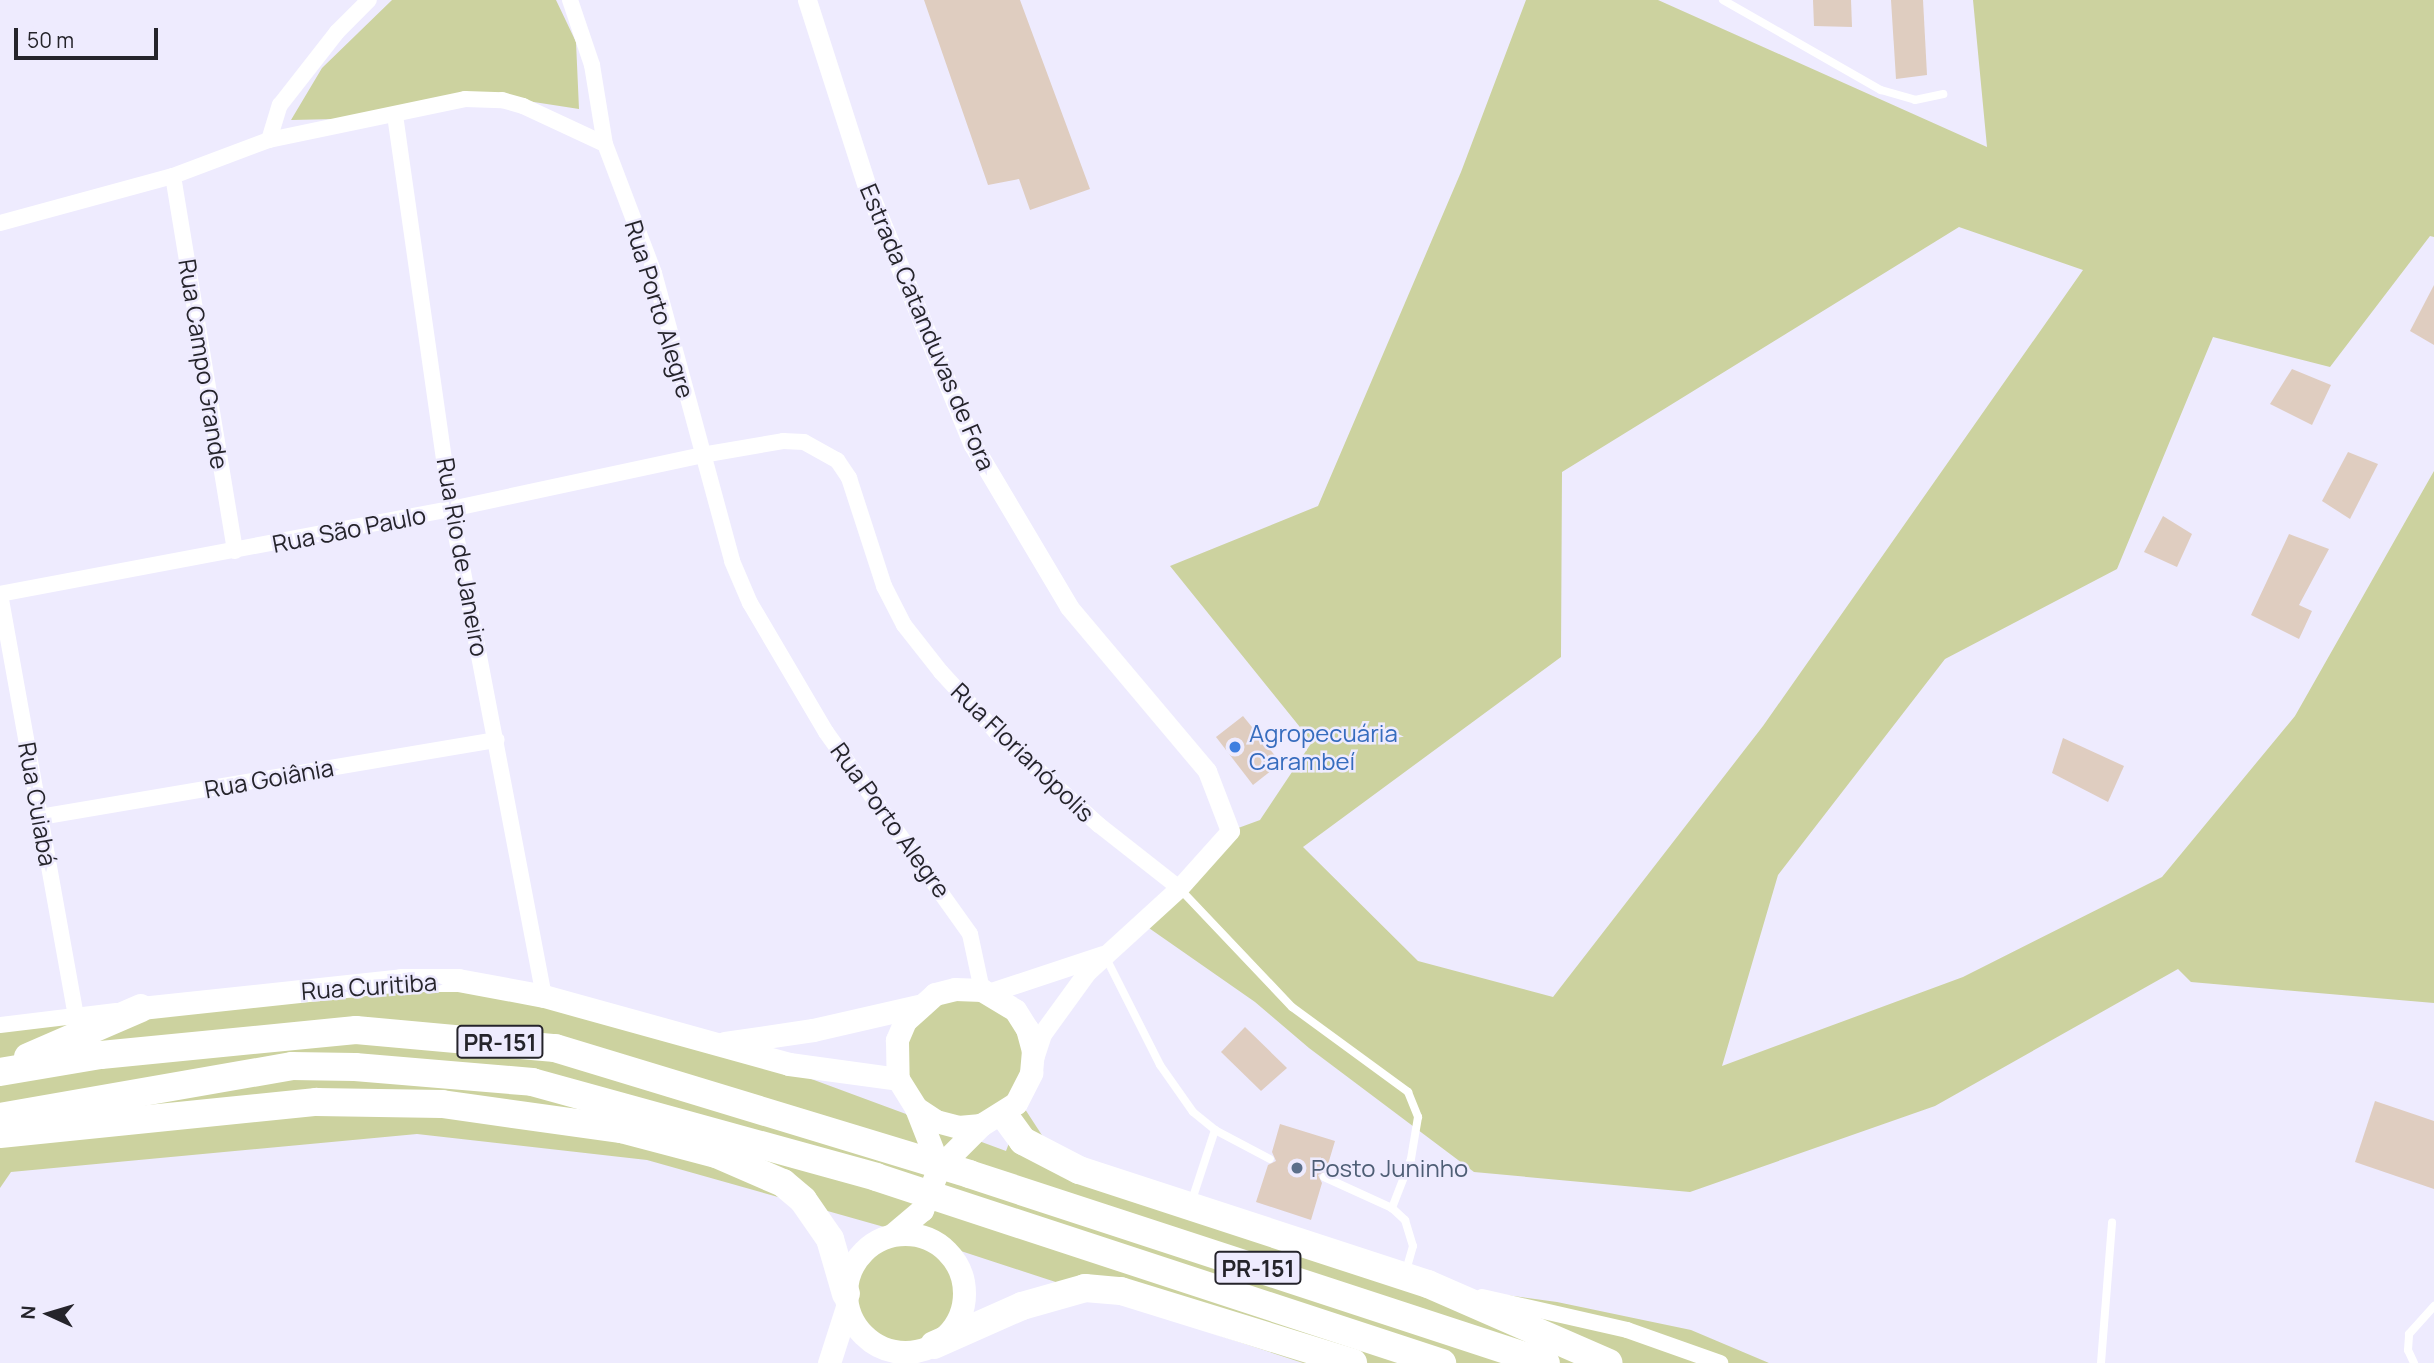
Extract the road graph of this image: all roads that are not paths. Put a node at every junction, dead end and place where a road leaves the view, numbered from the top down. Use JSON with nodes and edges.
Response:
{"nodes":[{"id":1,"x":369,"y":0,"type":"edge"},
{"id":2,"x":570,"y":0,"type":"edge"},
{"id":3,"x":807,"y":0,"type":"edge"},
{"id":4,"x":1723,"y":0,"type":"edge"},
{"id":5,"x":1943,"y":94,"type":"dead end"},
{"id":6,"x":395,"y":115,"type":"junction"},
{"id":7,"x":269,"y":140,"type":"junction"},
{"id":8,"x":606,"y":144,"type":"junction"},
{"id":9,"x":173,"y":176,"type":"junction"},
{"id":10,"x":0,"y":223,"type":"edge"},
{"id":11,"x":820,"y":448,"type":"joint"},
{"id":12,"x":702,"y":455,"type":"junction"},
{"id":13,"x":451,"y":509,"type":"junction"},
{"id":14,"x":235,"y":551,"type":"junction"},
{"id":15,"x":0,"y":594,"type":"edge"},
{"id":16,"x":497,"y":740,"type":"junction"},
{"id":17,"x":40,"y":817,"type":"junction"},
{"id":18,"x":1179,"y":888,"type":"junction"},
{"id":19,"x":1104,"y":954,"type":"junction"},
{"id":20,"x":985,"y":992,"type":"junction"},
{"id":21,"x":544,"y":996,"type":"junction"},
{"id":22,"x":918,"y":1006,"type":"junction"},
{"id":23,"x":141,"y":1008,"type":"junction"},
{"id":24,"x":76,"y":1015,"type":"junction"},
{"id":25,"x":0,"y":1026,"type":"edge"},
{"id":26,"x":717,"y":1044,"type":"junction"},
{"id":27,"x":0,"y":1071,"type":"edge"},
{"id":28,"x":1031,"y":1073,"type":"junction"},
{"id":29,"x":898,"y":1079,"type":"junction"},
{"id":30,"x":916,"y":1108,"type":"junction"},
{"id":31,"x":0,"y":1117,"type":"edge"},
{"id":32,"x":993,"y":1120,"type":"junction"},
{"id":33,"x":1215,"y":1130,"type":"junction"},
{"id":34,"x":0,"y":1134,"type":"edge"},
{"id":35,"x":1270,"y":1159,"type":"dead end"},
{"id":36,"x":939,"y":1167,"type":"junction"},
{"id":37,"x":1324,"y":1177,"type":"dead end"},
{"id":38,"x":1190,"y":1206,"type":"junction"},
{"id":39,"x":1392,"y":1208,"type":"junction"},
{"id":40,"x":922,"y":1210,"type":"junction"},
{"id":41,"x":2112,"y":1222,"type":"dead end"},
{"id":42,"x":892,"y":1235,"type":"junction"},
{"id":43,"x":953,"y":1258,"type":"junction"},
{"id":44,"x":1416,"y":1280,"type":"junction"},
{"id":45,"x":847,"y":1300,"type":"junction"},
{"id":46,"x":2434,"y":1306,"type":"edge"},
{"id":47,"x":925,"y":1348,"type":"junction"},
{"id":48,"x":829,"y":1363,"type":"edge"},
{"id":49,"x":894,"y":1363,"type":"edge"},
{"id":50,"x":1353,"y":1363,"type":"edge"},
{"id":51,"x":1442,"y":1363,"type":"edge"},
{"id":52,"x":1546,"y":1363,"type":"edge"},
{"id":53,"x":1609,"y":1363,"type":"edge"},
{"id":54,"x":1720,"y":1363,"type":"edge"},
{"id":55,"x":2101,"y":1363,"type":"edge"},
{"id":56,"x":2414,"y":1363,"type":"edge"}],
"edges":[{"from":1,"to":7,"type":"street"},
{"from":2,"to":8,"type":"street","name":"Rua Porto Alegre"},
{"from":3,"to":18,"type":"street","name":"Estrada Catanduvas de Fora"},
{"from":4,"to":5,"type":"lane"},
{"from":6,"to":7,"type":"street"},
{"from":6,"to":8,"type":"street"},
{"from":6,"to":13,"type":"street","name":"Rua Rio de Janeiro"},
{"from":7,"to":9,"type":"street"},
{"from":8,"to":12,"type":"street","name":"Rua Porto Alegre"},
{"from":9,"to":10,"type":"street"},
{"from":9,"to":14,"type":"street","name":"Rua Campo Grande"},
{"from":11,"to":12,"type":"street","name":"Rua São Paulo"},
{"from":11,"to":18,"type":"street","name":"Rua Florianópolis"},
{"from":12,"to":13,"type":"street","name":"Rua São Paulo"},
{"from":12,"to":20,"type":"street","name":"Rua Porto Alegre"},
{"from":13,"to":14,"type":"street","name":"Rua São Paulo"},
{"from":13,"to":16,"type":"street","name":"Rua Rio de Janeiro"},
{"from":14,"to":15,"type":"street","name":"Rua São Paulo"},
{"from":15,"to":17,"type":"street","name":"Rua Cuiabá"},
{"from":16,"to":17,"type":"street","name":"Rua Goiânia"},
{"from":16,"to":21,"type":"street","name":"Rua Rio de Janeiro"},
{"from":17,"to":24,"type":"street","name":"Rua Cuiabá"},
{"from":18,"to":19,"type":"street","name":"Estrada Catanduvas de Fora"},
{"from":18,"to":39,"type":"lane"},
{"from":19,"to":20,"type":"street"},
{"from":19,"to":28,"type":"street"},
{"from":19,"to":33,"type":"lane"},
{"from":20,"to":22,"type":"main road"},
{"from":20,"to":28,"type":"main road"},
{"from":21,"to":23,"type":"main road","name":"Rua Curitiba"},
{"from":21,"to":26,"type":"main road","name":"Rua Curitiba"},
{"from":22,"to":26,"type":"main road"},
{"from":22,"to":29,"type":"main road"},
{"from":23,"to":24,"type":"street"},
{"from":23,"to":27,"type":"highway"},
{"from":24,"to":25,"type":"street"},
{"from":26,"to":29,"type":"main road","name":"Rua Curitiba"},
{"from":27,"to":52,"type":"highway","number":"PR-151"},
{"from":28,"to":32,"type":"main road"},
{"from":29,"to":30,"type":"main road"},
{"from":30,"to":32,"type":"main road"},
{"from":30,"to":36,"type":"main road"},
{"from":31,"to":51,"type":"highway","number":"PR-151"},
{"from":32,"to":36,"type":"main road"},
{"from":32,"to":38,"type":"highway"},
{"from":33,"to":35,"type":"lane"},
{"from":33,"to":38,"type":"lane"},
{"from":34,"to":45,"type":"highway"},
{"from":36,"to":40,"type":"main road"},
{"from":37,"to":39,"type":"lane"},
{"from":38,"to":44,"type":"highway"},
{"from":39,"to":44,"type":"lane"},
{"from":40,"to":42,"type":"main road"},
{"from":40,"to":43,"type":"main road"},
{"from":41,"to":55,"type":"lane"},
{"from":42,"to":43,"type":"main road"},
{"from":42,"to":45,"type":"main road"},
{"from":43,"to":47,"type":"main road"},
{"from":44,"to":53,"type":"highway"},
{"from":44,"to":54,"type":"street"},
{"from":45,"to":47,"type":"main road"},
{"from":45,"to":48,"type":"main road"},
{"from":46,"to":56,"type":"lane"},
{"from":47,"to":49,"type":"main road"},
{"from":47,"to":50,"type":"highway"}]}
